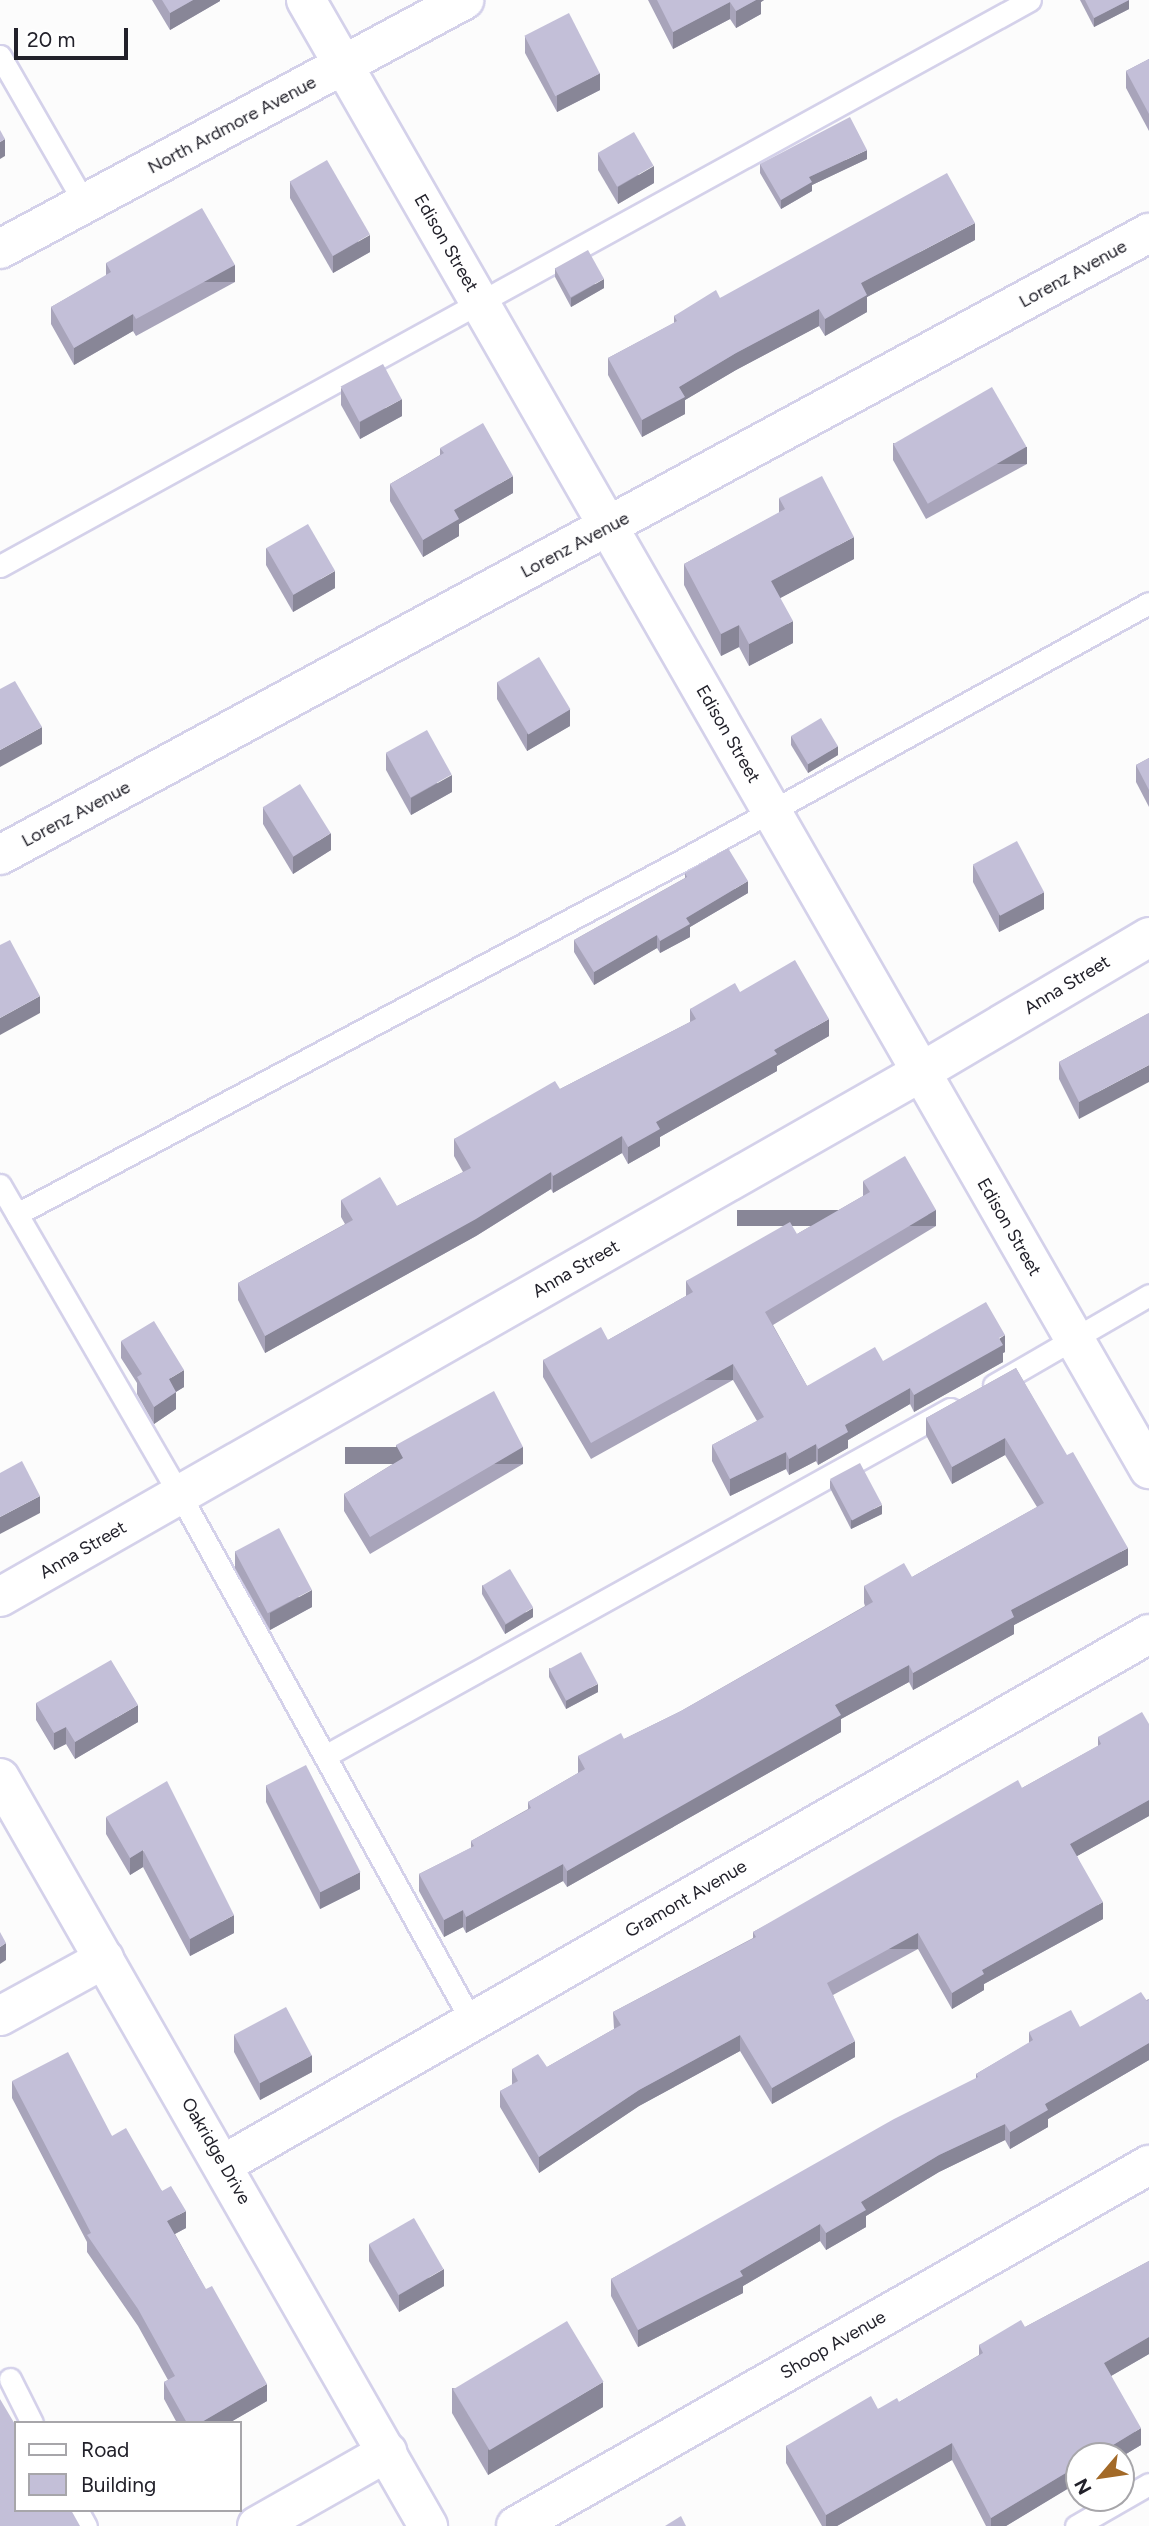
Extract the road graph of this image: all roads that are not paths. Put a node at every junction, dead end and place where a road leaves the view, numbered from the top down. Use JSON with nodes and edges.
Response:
{"nodes":[{"id":1,"x":306,"y":0,"type":"edge"},
{"id":2,"x":464,"y":0,"type":"edge"},
{"id":3,"x":1030,"y":0,"type":"edge"},
{"id":4,"x":0,"y":56,"type":"edge"},
{"id":5,"x":344,"y":66,"type":"junction"},
{"id":6,"x":85,"y":204,"type":"junction"},
{"id":7,"x":1149,"y":233,"type":"edge"},
{"id":8,"x":0,"y":249,"type":"edge"},
{"id":9,"x":480,"y":302,"type":"junction"},
{"id":10,"x":609,"y":527,"type":"junction"},
{"id":11,"x":0,"y":566,"type":"edge"},
{"id":12,"x":1149,"y":603,"type":"edge"},
{"id":13,"x":770,"y":809,"type":"junction"},
{"id":14,"x":0,"y":855,"type":"edge"},
{"id":15,"x":1149,"y":937,"type":"edge"},
{"id":16,"x":921,"y":1072,"type":"junction"},
{"id":17,"x":0,"y":1185,"type":"edge"},
{"id":18,"x":17,"y":1214,"type":"junction"},
{"id":19,"x":1149,"y":1295,"type":"edge"},
{"id":20,"x":1074,"y":1341,"type":"junction"},
{"id":21,"x":1149,"y":1469,"type":"edge"},
{"id":22,"x":180,"y":1495,"type":"junction"},
{"id":23,"x":0,"y":1597,"type":"edge"},
{"id":24,"x":1149,"y":1633,"type":"edge"},
{"id":25,"x":325,"y":1756,"type":"junction"},
{"id":26,"x":0,"y":1778,"type":"edge"},
{"id":27,"x":104,"y":1959,"type":"junction"},
{"id":28,"x":0,"y":2016,"type":"edge"},
{"id":29,"x":472,"y":2022,"type":"junction"},
{"id":30,"x":224,"y":2164,"type":"junction"},
{"id":31,"x":1149,"y":2165,"type":"edge"},
{"id":32,"x":10,"y":2379,"type":"dead end"},
{"id":33,"x":31,"y":2421,"type":"edge"},
{"id":34,"x":387,"y":2452,"type":"junction"},
{"id":35,"x":1149,"y":2484,"type":"edge"},
{"id":36,"x":257,"y":2526,"type":"edge"},
{"id":37,"x":428,"y":2526,"type":"edge"},
{"id":38,"x":516,"y":2526,"type":"edge"},
{"id":39,"x":1076,"y":2526,"type":"edge"}],
"edges":[{"from":1,"to":5,"type":"street","name":"Edison Street"},
{"from":2,"to":5,"type":"street","name":"North Ardmore Avenue"},
{"from":3,"to":9,"type":"lane"},
{"from":4,"to":6,"type":"lane"},
{"from":5,"to":6,"type":"street","name":"North Ardmore Avenue"},
{"from":5,"to":9,"type":"street","name":"Edison Street"},
{"from":6,"to":8,"type":"street","name":"North Ardmore Avenue"},
{"from":7,"to":10,"type":"street","name":"Lorenz Avenue"},
{"from":9,"to":10,"type":"street","name":"Edison Street"},
{"from":9,"to":11,"type":"lane"},
{"from":10,"to":13,"type":"street","name":"Edison Street"},
{"from":10,"to":14,"type":"street","name":"Lorenz Avenue"},
{"from":12,"to":13,"type":"lane"},
{"from":13,"to":16,"type":"street","name":"Edison Street"},
{"from":13,"to":18,"type":"lane"},
{"from":15,"to":16,"type":"street","name":"Anna Street"},
{"from":16,"to":20,"type":"street","name":"Edison Street"},
{"from":16,"to":22,"type":"street","name":"Anna Street"},
{"from":17,"to":18,"type":"lane"},
{"from":18,"to":22,"type":"lane"},
{"from":19,"to":20,"type":"lane"},
{"from":20,"to":21,"type":"street","name":"Edison Street"},
{"from":20,"to":25,"type":"lane"},
{"from":22,"to":23,"type":"street","name":"Anna Street"},
{"from":22,"to":25,"type":"lane"},
{"from":24,"to":29,"type":"street","name":"Gramont Avenue"},
{"from":25,"to":29,"type":"lane"},
{"from":26,"to":27,"type":"street","name":"Oakridge Drive"},
{"from":27,"to":28,"type":"street"},
{"from":27,"to":30,"type":"street","name":"Oakridge Drive"},
{"from":29,"to":30,"type":"street","name":"Gramont Avenue"},
{"from":30,"to":34,"type":"street","name":"Oakridge Drive"},
{"from":31,"to":38,"type":"street","name":"Shoop Avenue"},
{"from":32,"to":33,"type":"lane"},
{"from":34,"to":36,"type":"street"},
{"from":34,"to":37,"type":"street","name":"Oakridge Drive"},
{"from":35,"to":39,"type":"lane"}]}
